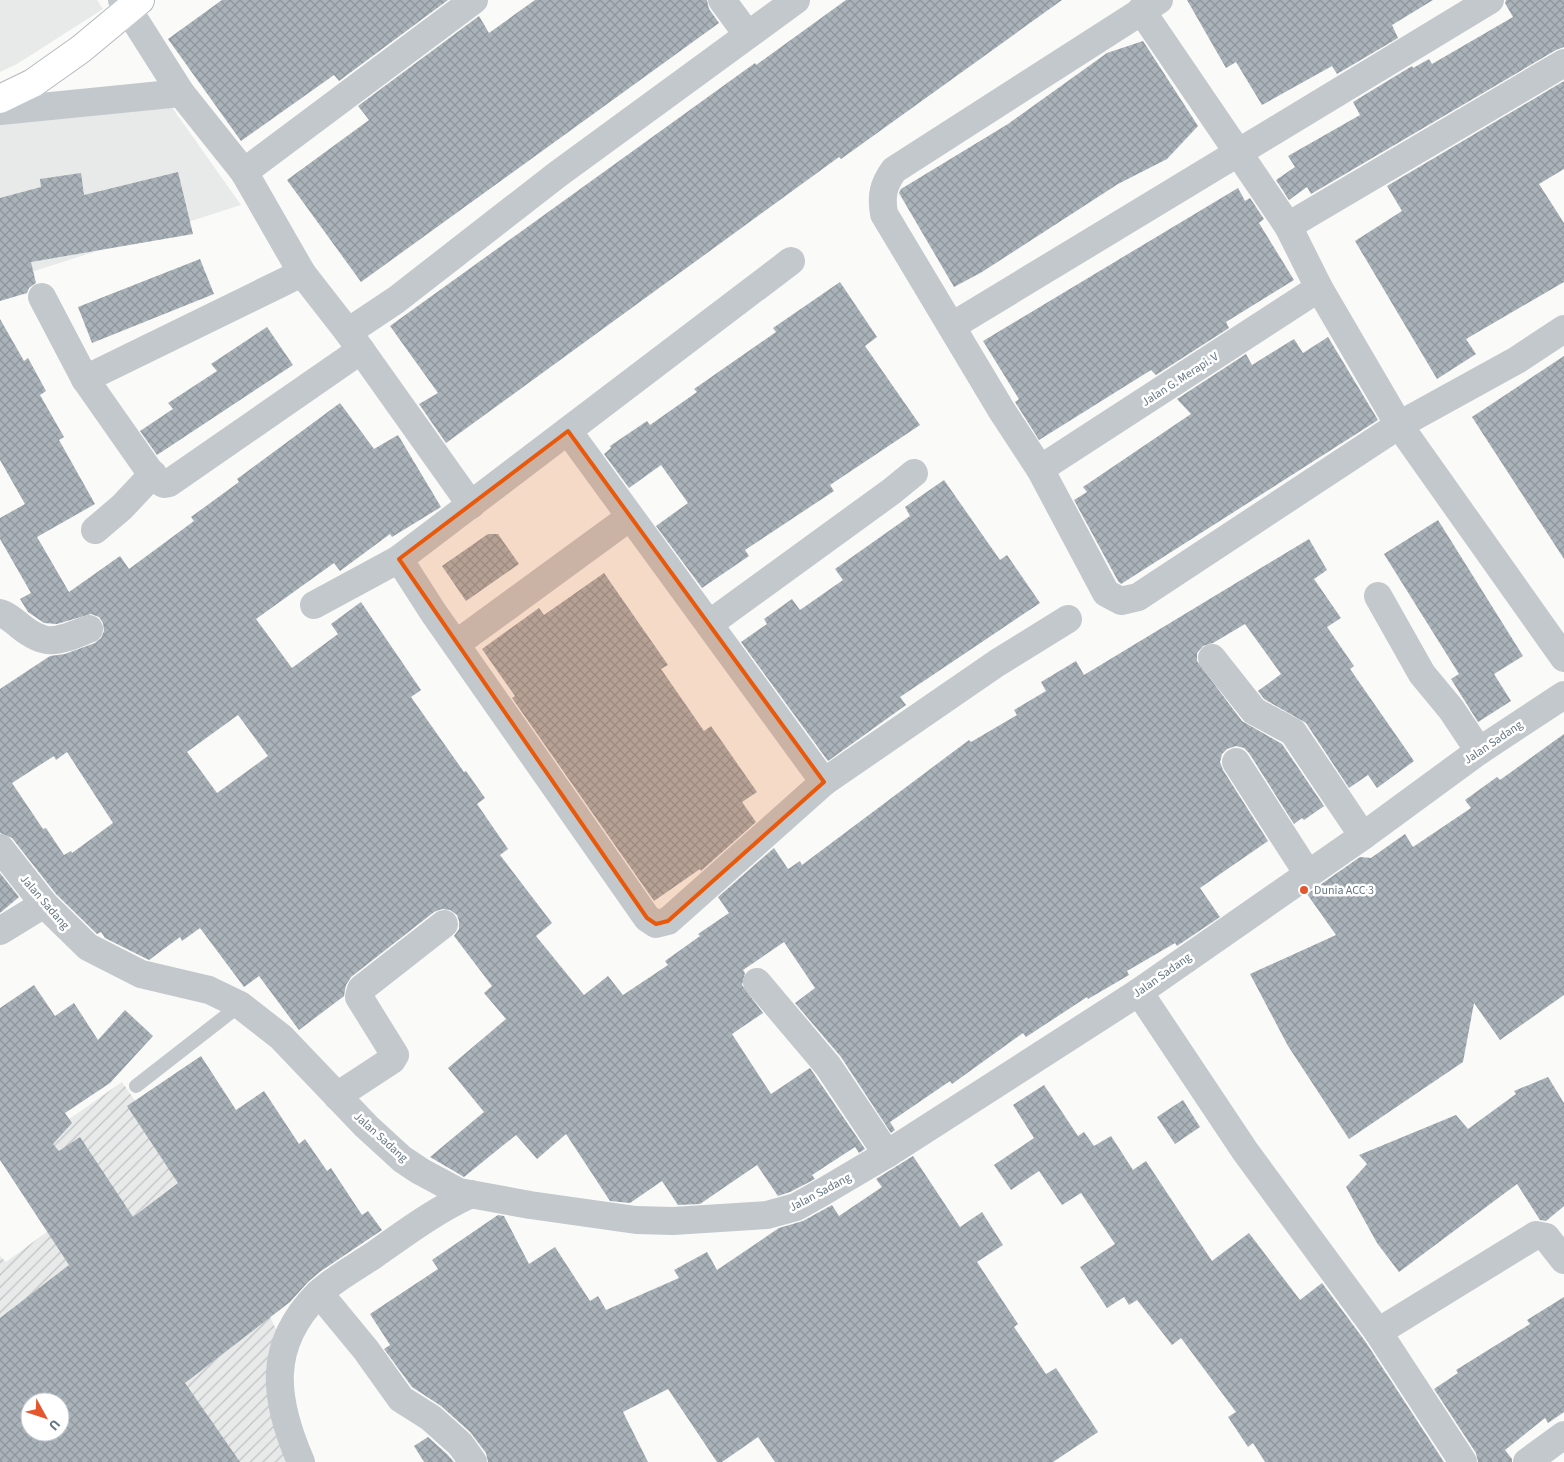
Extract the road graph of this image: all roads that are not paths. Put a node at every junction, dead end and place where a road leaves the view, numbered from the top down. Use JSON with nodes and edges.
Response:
{"nodes":[{"id":1,"x":474,"y":0,"type":"edge"},
{"id":2,"x":722,"y":0,"type":"edge"},
{"id":3,"x":796,"y":0,"type":"edge"},
{"id":4,"x":1490,"y":0,"type":"edge"},
{"id":5,"x":130,"y":3,"type":"edge"},
{"id":6,"x":1150,"y":5,"type":"edge"},
{"id":7,"x":747,"y":34,"type":"junction"},
{"id":8,"x":1564,"y":63,"type":"edge"},
{"id":9,"x":181,"y":92,"type":"junction"},
{"id":10,"x":0,"y":99,"type":"edge"},
{"id":11,"x":0,"y":110,"type":"edge"},
{"id":12,"x":1237,"y":152,"type":"junction"},
{"id":13,"x":244,"y":172,"type":"junction"},
{"id":14,"x":1288,"y":226,"type":"junction"},
{"id":15,"x":791,"y":261,"type":"dead end"},
{"id":16,"x":302,"y":273,"type":"junction"},
{"id":17,"x":1320,"y":288,"type":"junction"},
{"id":18,"x":42,"y":298,"type":"dead end"},
{"id":19,"x":952,"y":326,"type":"junction"},
{"id":20,"x":1564,"y":329,"type":"edge"},
{"id":21,"x":354,"y":341,"type":"junction"},
{"id":22,"x":85,"y":379,"type":"junction"},
{"id":23,"x":1399,"y":425,"type":"junction"},
{"id":24,"x":568,"y":431,"type":"junction"},
{"id":25,"x":1040,"y":469,"type":"junction"},
{"id":26,"x":914,"y":473,"type":"dead end"},
{"id":27,"x":152,"y":474,"type":"junction"},
{"id":28,"x":471,"y":506,"type":"junction"},
{"id":29,"x":630,"y":517,"type":"junction"},
{"id":30,"x":95,"y":530,"type":"dead end"},
{"id":31,"x":398,"y":559,"type":"junction"},
{"id":32,"x":1378,"y":596,"type":"dead end"},
{"id":33,"x":314,"y":605,"type":"dead end"},
{"id":34,"x":0,"y":613,"type":"edge"},
{"id":35,"x":1068,"y":619,"type":"dead end"},
{"id":36,"x":709,"y":624,"type":"junction"},
{"id":37,"x":89,"y":629,"type":"dead end"},
{"id":38,"x":456,"y":644,"type":"junction"},
{"id":39,"x":1212,"y":658,"type":"dead end"},
{"id":40,"x":1564,"y":658,"type":"edge"},
{"id":41,"x":1564,"y":695,"type":"edge"},
{"id":42,"x":1480,"y":751,"type":"junction"},
{"id":43,"x":1236,"y":762,"type":"dead end"},
{"id":44,"x":824,"y":782,"type":"junction"},
{"id":45,"x":1363,"y":836,"type":"junction"},
{"id":46,"x":0,"y":848,"type":"edge"},
{"id":47,"x":1308,"y":874,"type":"junction"},
{"id":48,"x":44,"y":904,"type":"junction"},
{"id":49,"x":444,"y":924,"type":"dead end"},
{"id":50,"x":0,"y":931,"type":"edge"},
{"id":51,"x":757,"y":982,"type":"dead end"},
{"id":52,"x":1139,"y":992,"type":"junction"},
{"id":53,"x":240,"y":1005,"type":"junction"},
{"id":54,"x":136,"y":1086,"type":"dead end"},
{"id":55,"x":337,"y":1096,"type":"junction"},
{"id":56,"x":887,"y":1154,"type":"junction"},
{"id":57,"x":470,"y":1194,"type":"junction"},
{"id":58,"x":1564,"y":1260,"type":"edge"},
{"id":59,"x":319,"y":1293,"type":"junction"},
{"id":60,"x":1378,"y":1332,"type":"junction"},
{"id":61,"x":1564,"y":1435,"type":"edge"},
{"id":62,"x":301,"y":1462,"type":"edge"},
{"id":63,"x":473,"y":1462,"type":"edge"},
{"id":64,"x":1463,"y":1462,"type":"edge"},
{"id":65,"x":1527,"y":1462,"type":"edge"}],
"edges":[{"from":1,"to":13,"type":"street"},
{"from":2,"to":7,"type":"street"},
{"from":3,"to":7,"type":"street"},
{"from":4,"to":12,"type":"street"},
{"from":5,"to":9,"type":"street"},
{"from":5,"to":10,"type":"main road"},
{"from":6,"to":12,"type":"street"},
{"from":6,"to":19,"type":"street"},
{"from":7,"to":21,"type":"street"},
{"from":8,"to":14,"type":"street"},
{"from":9,"to":11,"type":"street"},
{"from":9,"to":13,"type":"street"},
{"from":12,"to":14,"type":"street"},
{"from":12,"to":19,"type":"street"},
{"from":13,"to":16,"type":"street"},
{"from":14,"to":17,"type":"street"},
{"from":15,"to":24,"type":"street"},
{"from":16,"to":21,"type":"street"},
{"from":16,"to":22,"type":"street"},
{"from":17,"to":23,"type":"street"},
{"from":17,"to":25,"type":"street","name":"Jalan G. Merapi. V"},
{"from":18,"to":22,"type":"street"},
{"from":19,"to":25,"type":"street"},
{"from":20,"to":23,"type":"street"},
{"from":21,"to":27,"type":"street"},
{"from":21,"to":28,"type":"street"},
{"from":22,"to":27,"type":"street"},
{"from":23,"to":25,"type":"street"},
{"from":23,"to":40,"type":"street"},
{"from":24,"to":28,"type":"street"},
{"from":24,"to":29,"type":"street"},
{"from":26,"to":36,"type":"street"},
{"from":27,"to":30,"type":"street"},
{"from":28,"to":31,"type":"street"},
{"from":29,"to":36,"type":"street"},
{"from":29,"to":38,"type":"street"},
{"from":31,"to":33,"type":"street"},
{"from":31,"to":38,"type":"street"},
{"from":32,"to":42,"type":"street"},
{"from":34,"to":37,"type":"street"},
{"from":35,"to":44,"type":"street"},
{"from":36,"to":44,"type":"street"},
{"from":38,"to":44,"type":"street"},
{"from":39,"to":45,"type":"street"},
{"from":41,"to":42,"type":"street","name":"Jalan Sadang"},
{"from":42,"to":45,"type":"street","name":"Jalan Sadang"},
{"from":43,"to":47,"type":"street"},
{"from":45,"to":47,"type":"street","name":"Jalan Sadang"},
{"from":46,"to":48,"type":"street","name":"Jalan Sadang"},
{"from":47,"to":52,"type":"street","name":"Jalan Sadang"},
{"from":48,"to":50,"type":"street"},
{"from":48,"to":53,"type":"street","name":"Jalan Sadang"},
{"from":49,"to":55,"type":"street"},
{"from":51,"to":56,"type":"street"},
{"from":52,"to":56,"type":"street","name":"Jalan Sadang"},
{"from":52,"to":60,"type":"street"},
{"from":53,"to":54,"type":"lane"},
{"from":53,"to":55,"type":"street","name":"Jalan Sadang"},
{"from":55,"to":57,"type":"street","name":"Jalan Sadang"},
{"from":56,"to":57,"type":"street","name":"Jalan Sadang"},
{"from":57,"to":59,"type":"street"},
{"from":58,"to":60,"type":"street"},
{"from":59,"to":62,"type":"street"},
{"from":59,"to":63,"type":"street"},
{"from":60,"to":64,"type":"street"},
{"from":61,"to":65,"type":"street"}]}
